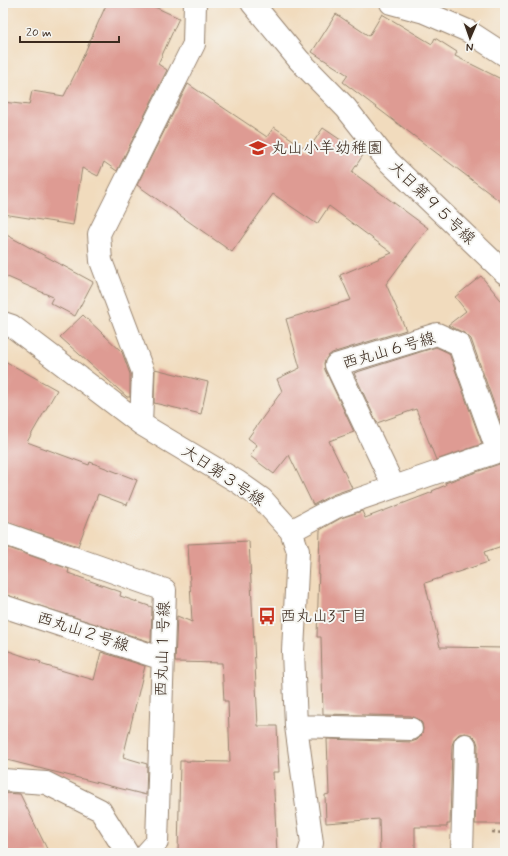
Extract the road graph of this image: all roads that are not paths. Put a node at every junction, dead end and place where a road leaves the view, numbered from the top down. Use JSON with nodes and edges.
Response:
{"nodes":[{"id":1,"x":195,"y":3,"type":"edge"},
{"id":2,"x":252,"y":3,"type":"edge"},
{"id":3,"x":391,"y":3,"type":"edge"},
{"id":4,"x":505,"y":55,"type":"edge"},
{"id":5,"x":505,"y":273,"type":"edge"},
{"id":6,"x":3,"y":323,"type":"edge"},
{"id":7,"x":141,"y":424,"type":"junction"},
{"id":8,"x":502,"y":451,"type":"edge"},
{"id":9,"x":394,"y":487,"type":"junction"},
{"id":10,"x":291,"y":531,"type":"junction"},
{"id":11,"x":3,"y":533,"type":"edge"},
{"id":12,"x":3,"y":606,"type":"edge"},
{"id":13,"x":163,"y":659,"type":"junction"},
{"id":14,"x":296,"y":726,"type":"junction"},
{"id":15,"x":411,"y":729,"type":"dead end"},
{"id":16,"x":465,"y":745,"type":"dead end"},
{"id":17,"x":3,"y":780,"type":"edge"},
{"id":18,"x":127,"y":853,"type":"edge"},
{"id":19,"x":147,"y":853,"type":"edge"},
{"id":20,"x":310,"y":853,"type":"edge"},
{"id":21,"x":462,"y":853,"type":"edge"}],
"edges":[{"from":1,"to":7,"type":"street"},
{"from":2,"to":5,"type":"street","name":"大日第９５号線"},
{"from":3,"to":4,"type":"street"},
{"from":6,"to":7,"type":"street","name":"大日第３号線"},
{"from":7,"to":10,"type":"street","name":"大日第３号線"},
{"from":8,"to":9,"type":"street"},
{"from":8,"to":9,"type":"street","name":"西丸山６号線"},
{"from":9,"to":10,"type":"street"},
{"from":10,"to":14,"type":"street","name":"大日第３号線"},
{"from":11,"to":13,"type":"street","name":"西丸山１号線"},
{"from":12,"to":13,"type":"street","name":"西丸山２号線"},
{"from":13,"to":19,"type":"street","name":"西丸山１号線"},
{"from":14,"to":15,"type":"street"},
{"from":14,"to":20,"type":"street","name":"大日第３号線"},
{"from":16,"to":21,"type":"street"},
{"from":17,"to":18,"type":"street"}]}
